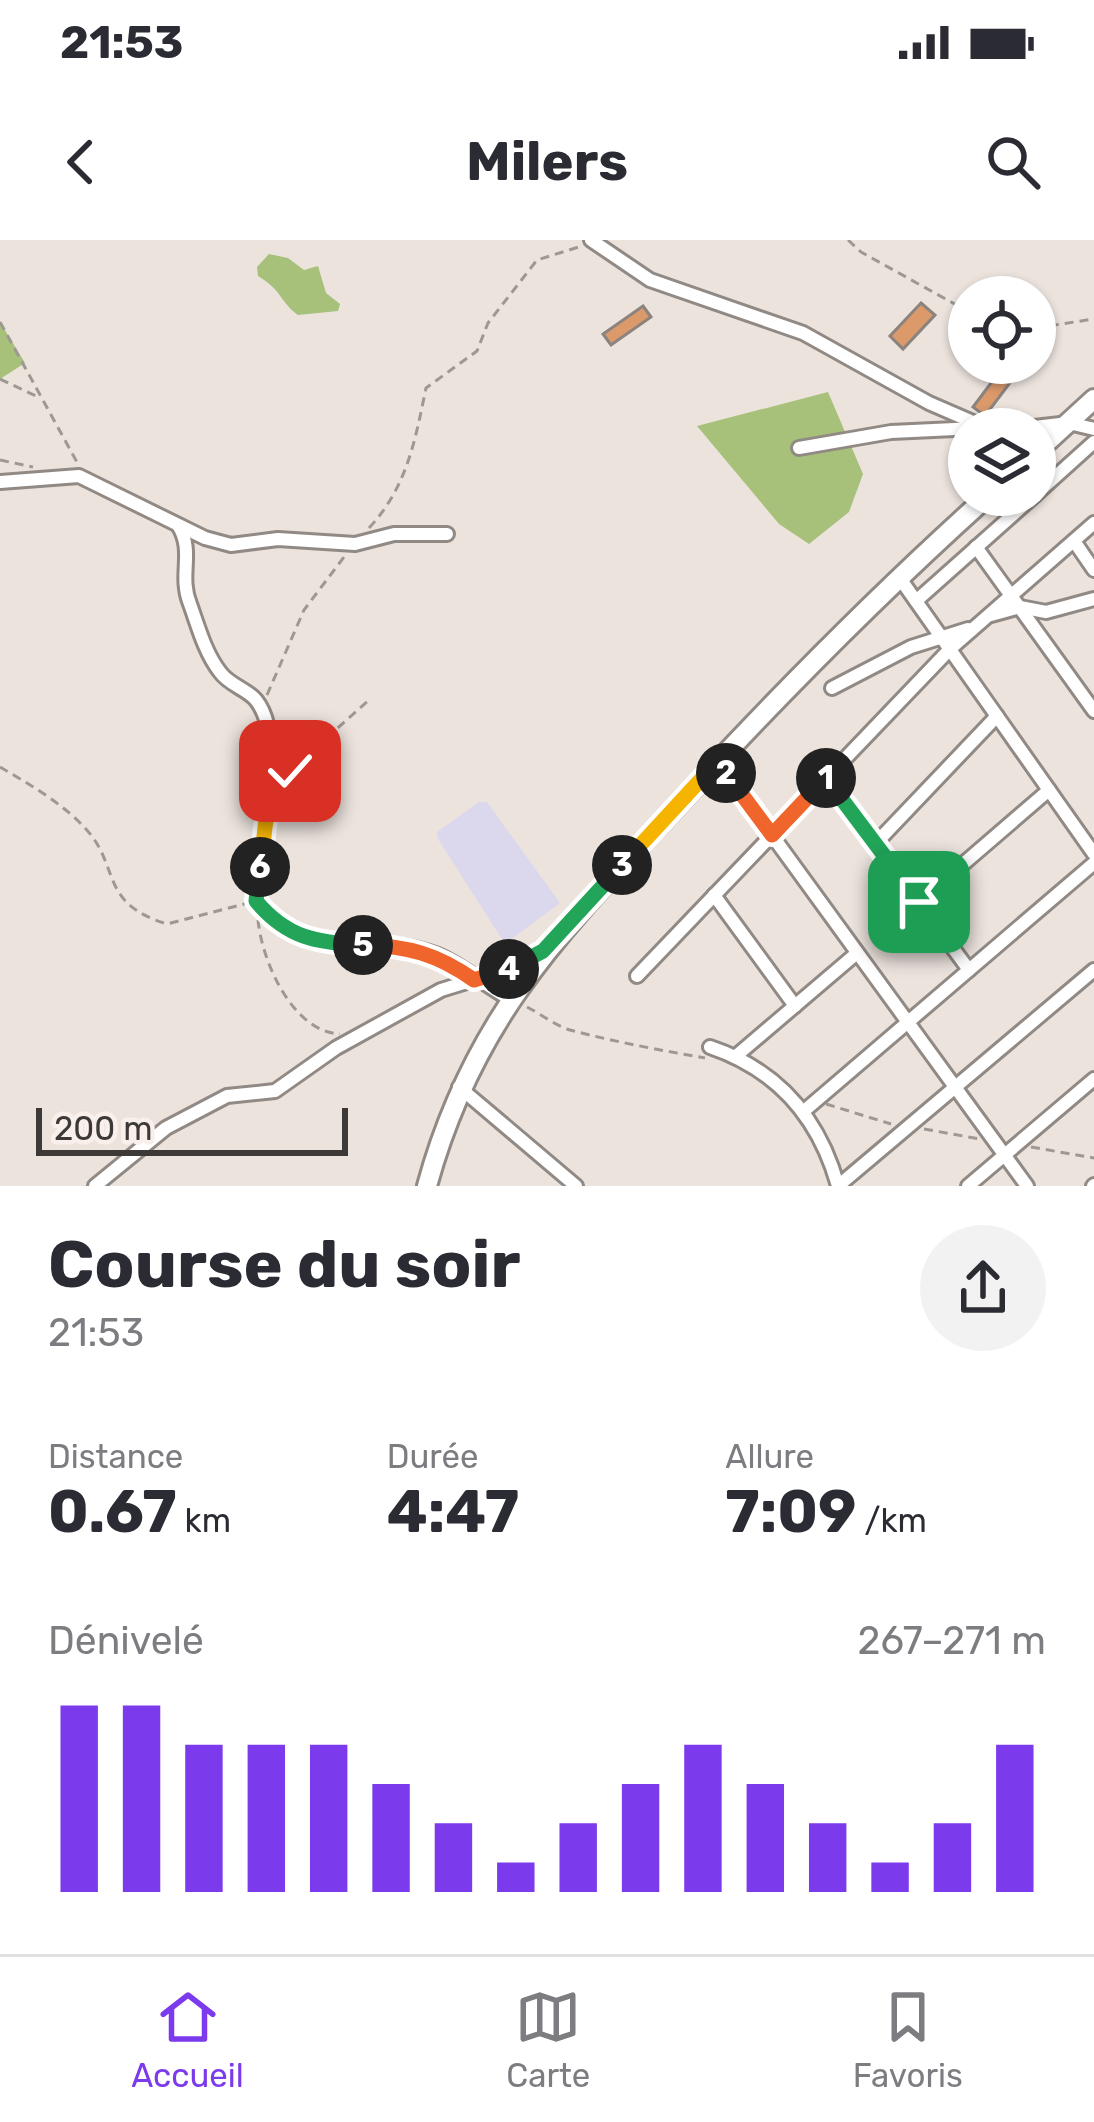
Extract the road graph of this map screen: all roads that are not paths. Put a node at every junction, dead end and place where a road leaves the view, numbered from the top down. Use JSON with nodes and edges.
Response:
{"nodes":[{"id":1,"x":593,"y":241,"type":"edge"},
{"id":2,"x":948,"y":410,"type":"edge"},
{"id":3,"x":1092,"y":414,"type":"edge"},
{"id":4,"x":1069,"y":422,"type":"junction"},
{"id":5,"x":1056,"y":424,"type":"edge"},
{"id":6,"x":948,"y":430,"type":"edge"},
{"id":7,"x":1056,"y":434,"type":"edge"},
{"id":8,"x":1094,"y":442,"type":"edge"},
{"id":9,"x":799,"y":448,"type":"dead end"},
{"id":10,"x":1056,"y":476,"type":"edge"},
{"id":11,"x":0,"y":482,"type":"edge"},
{"id":12,"x":965,"y":516,"type":"edge"},
{"id":13,"x":1011,"y":516,"type":"edge"},
{"id":14,"x":1094,"y":523,"type":"edge"},
{"id":15,"x":178,"y":525,"type":"junction"},
{"id":16,"x":447,"y":534,"type":"dead end"},
{"id":17,"x":1073,"y":541,"type":"junction"},
{"id":18,"x":976,"y":547,"type":"junction"},
{"id":19,"x":1094,"y":570,"type":"edge"},
{"id":20,"x":899,"y":577,"type":"junction"},
{"id":21,"x":1094,"y":599,"type":"edge"},
{"id":22,"x":916,"y":601,"type":"junction"},
{"id":23,"x":1015,"y":601,"type":"junction"},
{"id":24,"x":946,"y":643,"type":"junction"},
{"id":25,"x":832,"y":688,"type":"dead end"},
{"id":26,"x":1094,"y":711,"type":"edge"},
{"id":27,"x":997,"y":716,"type":"junction"},
{"id":28,"x":718,"y":761,"type":"junction"},
{"id":29,"x":827,"y":777,"type":"junction"},
{"id":30,"x":1049,"y":790,"type":"junction"},
{"id":31,"x":772,"y":835,"type":"junction"},
{"id":32,"x":876,"y":843,"type":"junction"},
{"id":33,"x":1094,"y":854,"type":"edge"},
{"id":34,"x":1094,"y":863,"type":"edge"},
{"id":35,"x":714,"y":896,"type":"junction"},
{"id":36,"x":919,"y":902,"type":"junction"},
{"id":37,"x":543,"y":951,"type":"junction"},
{"id":38,"x":857,"y":953,"type":"junction"},
{"id":39,"x":969,"y":970,"type":"junction"},
{"id":40,"x":1094,"y":970,"type":"edge"},
{"id":41,"x":637,"y":976,"type":"dead end"},
{"id":42,"x":474,"y":980,"type":"junction"},
{"id":43,"x":510,"y":999,"type":"junction"},
{"id":44,"x":795,"y":1006,"type":"junction"},
{"id":45,"x":908,"y":1023,"type":"junction"},
{"id":46,"x":710,"y":1047,"type":"dead end"},
{"id":47,"x":736,"y":1056,"type":"junction"},
{"id":48,"x":1094,"y":1079,"type":"edge"},
{"id":49,"x":955,"y":1087,"type":"junction"},
{"id":50,"x":459,"y":1088,"type":"junction"},
{"id":51,"x":804,"y":1111,"type":"junction"},
{"id":52,"x":1004,"y":1155,"type":"junction"},
{"id":53,"x":95,"y":1186,"type":"edge"},
{"id":54,"x":427,"y":1186,"type":"edge"},
{"id":55,"x":576,"y":1186,"type":"edge"},
{"id":56,"x":968,"y":1186,"type":"edge"},
{"id":57,"x":1027,"y":1186,"type":"edge"}],
"edges":[{"from":1,"to":2,"type":"street"},
{"from":3,"to":4,"type":"street"},
{"from":4,"to":5,"type":"street"},
{"from":4,"to":7,"type":"street"},
{"from":6,"to":9,"type":"street"},
{"from":8,"to":10,"type":"street"},
{"from":11,"to":15,"type":"street"},
{"from":12,"to":20,"type":"street"},
{"from":13,"to":18,"type":"street"},
{"from":14,"to":17,"type":"street"},
{"from":15,"to":16,"type":"street"},
{"from":15,"to":42,"type":"street"},
{"from":17,"to":19,"type":"street"},
{"from":17,"to":23,"type":"street"},
{"from":18,"to":22,"type":"street"},
{"from":18,"to":23,"type":"street"},
{"from":20,"to":22,"type":"street"},
{"from":20,"to":28,"type":"street"},
{"from":21,"to":23,"type":"street"},
{"from":22,"to":24,"type":"street"},
{"from":23,"to":24,"type":"street"},
{"from":23,"to":26,"type":"street"},
{"from":24,"to":25,"type":"street"},
{"from":24,"to":27,"type":"street"},
{"from":24,"to":29,"type":"street"},
{"from":27,"to":30,"type":"street"},
{"from":27,"to":32,"type":"street"},
{"from":28,"to":31,"type":"street"},
{"from":28,"to":37,"type":"street"},
{"from":29,"to":31,"type":"street"},
{"from":29,"to":32,"type":"street"},
{"from":30,"to":33,"type":"street"},
{"from":30,"to":36,"type":"street"},
{"from":31,"to":35,"type":"street"},
{"from":31,"to":38,"type":"street"},
{"from":32,"to":36,"type":"street"},
{"from":34,"to":39,"type":"street"},
{"from":35,"to":41,"type":"street"},
{"from":35,"to":44,"type":"street"},
{"from":36,"to":39,"type":"street"},
{"from":37,"to":42,"type":"street"},
{"from":37,"to":43,"type":"street"},
{"from":38,"to":44,"type":"street"},
{"from":38,"to":45,"type":"street"},
{"from":39,"to":45,"type":"street"},
{"from":40,"to":49,"type":"street"},
{"from":42,"to":43,"type":"street"},
{"from":42,"to":53,"type":"street"},
{"from":43,"to":50,"type":"street"},
{"from":44,"to":47,"type":"street"},
{"from":45,"to":49,"type":"street"},
{"from":45,"to":51,"type":"street"},
{"from":46,"to":47,"type":"street"},
{"from":47,"to":51,"type":"street"},
{"from":48,"to":52,"type":"street"},
{"from":49,"to":51,"type":"street"},
{"from":49,"to":52,"type":"street"},
{"from":50,"to":54,"type":"street"},
{"from":50,"to":55,"type":"street"},
{"from":52,"to":56,"type":"street"},
{"from":52,"to":57,"type":"street"}]}
